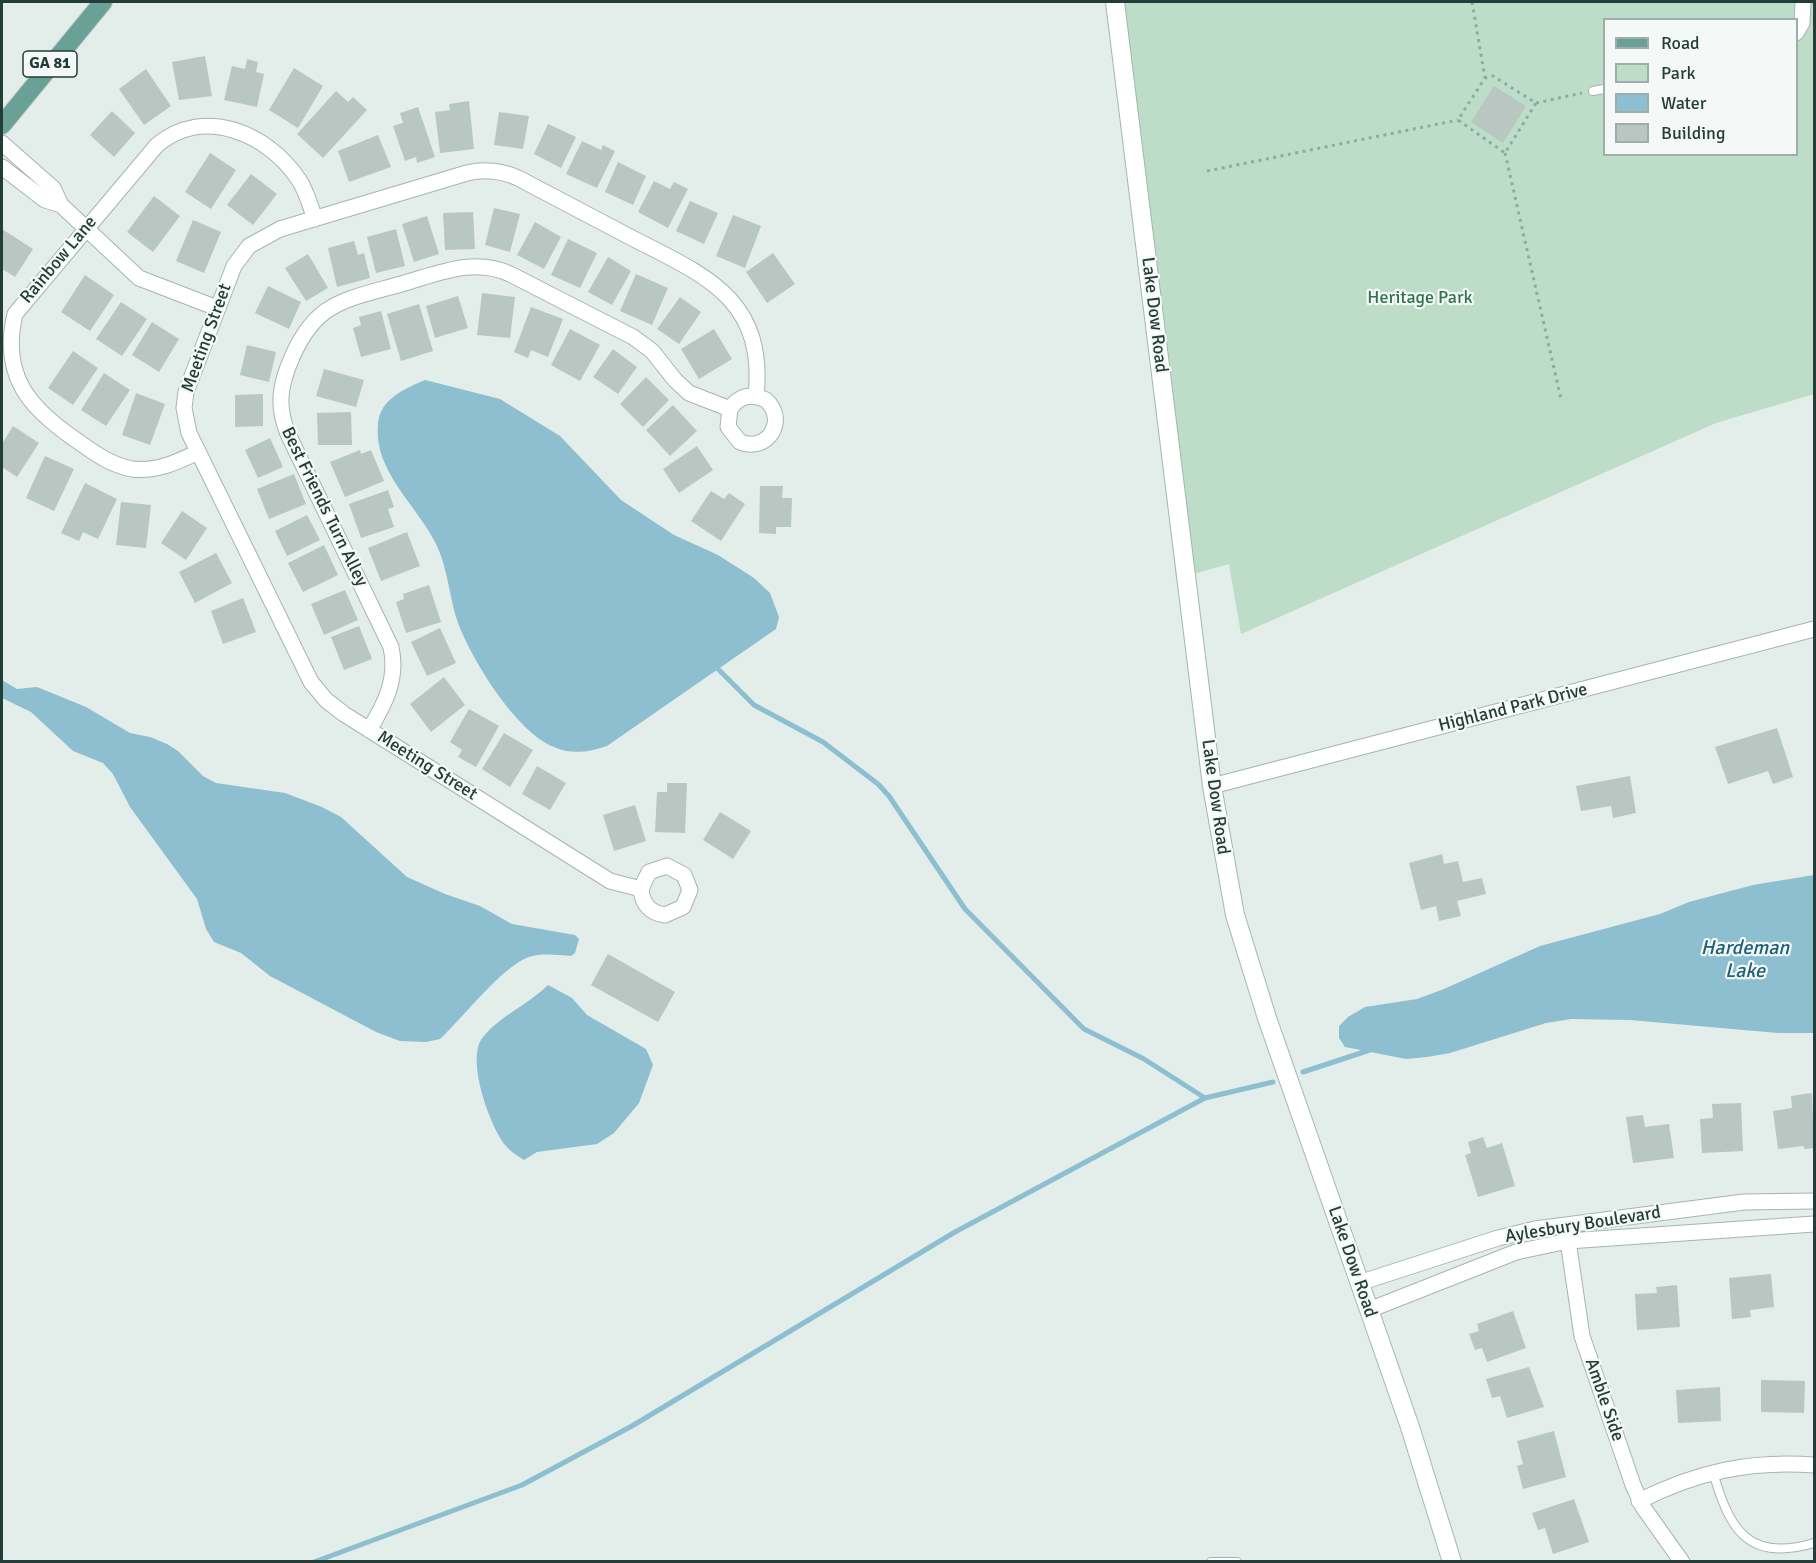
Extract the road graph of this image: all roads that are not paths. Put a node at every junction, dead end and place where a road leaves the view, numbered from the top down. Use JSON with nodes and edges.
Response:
{"nodes":[{"id":1,"x":103,"y":2,"type":"edge"},
{"id":2,"x":1115,"y":2,"type":"edge"},
{"id":3,"x":1803,"y":2,"type":"edge"},
{"id":4,"x":1798,"y":31,"type":"edge"},
{"id":5,"x":1603,"y":89,"type":"edge"},
{"id":6,"x":1593,"y":91,"type":"road end"},
{"id":7,"x":2,"y":125,"type":"edge"},
{"id":8,"x":2,"y":143,"type":"edge"},
{"id":9,"x":2,"y":167,"type":"edge"},
{"id":10,"x":61,"y":205,"type":"junction"},
{"id":11,"x":315,"y":219,"type":"junction"},
{"id":12,"x":86,"y":226,"type":"junction"},
{"id":13,"x":217,"y":308,"type":"junction"},
{"id":14,"x":756,"y":396,"type":"junction"},
{"id":15,"x":730,"y":409,"type":"junction"},
{"id":16,"x":198,"y":452,"type":"junction"},
{"id":17,"x":1815,"y":629,"type":"edge"},
{"id":18,"x":369,"y":730,"type":"junction"},
{"id":19,"x":1212,"y":786,"type":"junction"},
{"id":20,"x":641,"y":889,"type":"dead end"},
{"id":21,"x":1815,"y":1201,"type":"edge"},
{"id":22,"x":1815,"y":1224,"type":"edge"},
{"id":23,"x":1566,"y":1225,"type":"junction"},
{"id":24,"x":1568,"y":1241,"type":"junction"},
{"id":25,"x":1359,"y":1283,"type":"junction"},
{"id":26,"x":1369,"y":1310,"type":"junction"},
{"id":27,"x":1815,"y":1465,"type":"edge"},
{"id":28,"x":1713,"y":1471,"type":"junction"},
{"id":29,"x":1639,"y":1501,"type":"junction"},
{"id":30,"x":1815,"y":1543,"type":"edge"},
{"id":31,"x":1451,"y":1561,"type":"edge"},
{"id":32,"x":1211,"y":1562,"type":"edge"},
{"id":33,"x":1237,"y":1562,"type":"edge"},
{"id":34,"x":1682,"y":1562,"type":"edge"}],
"edges":[{"from":1,"to":7,"type":"main road","number":"GA 81"},
{"from":2,"to":19,"type":"street","name":"Lake Dow Road"},
{"from":3,"to":4,"type":"street"},
{"from":5,"to":6,"type":"lane"},
{"from":8,"to":10,"type":"street"},
{"from":9,"to":10,"type":"street"},
{"from":10,"to":12,"type":"street"},
{"from":11,"to":12,"type":"street","name":"Rainbow Lane"},
{"from":11,"to":13,"type":"street","name":"Meeting Street"},
{"from":11,"to":14,"type":"street","name":"Meeting Street"},
{"from":12,"to":13,"type":"street"},
{"from":12,"to":16,"type":"street","name":"Rainbow Lane"},
{"from":13,"to":16,"type":"street","name":"Meeting Street"},
{"from":14,"to":15,"type":"street"},
{"from":14,"to":15,"type":"street"},
{"from":15,"to":18,"type":"street","name":"Best Friends Turn Alley"},
{"from":16,"to":18,"type":"street","name":"Meeting Street"},
{"from":17,"to":19,"type":"street","name":"Highland Park Drive"},
{"from":18,"to":20,"type":"street","name":"Meeting Street"},
{"from":19,"to":25,"type":"street","name":"Lake Dow Road"},
{"from":21,"to":23,"type":"street","name":"Aylesbury Boulevard"},
{"from":22,"to":24,"type":"street","name":"Aylesbury Boulevard"},
{"from":23,"to":24,"type":"street","name":"Amble Side"},
{"from":23,"to":25,"type":"street","name":"Aylesbury Boulevard"},
{"from":24,"to":26,"type":"street","name":"Aylesbury Boulevard"},
{"from":24,"to":29,"type":"street","name":"Amble Side"},
{"from":25,"to":26,"type":"street","name":"Lake Dow Road"},
{"from":26,"to":31,"type":"street","name":"Lake Dow Road"},
{"from":27,"to":28,"type":"street"},
{"from":28,"to":29,"type":"street"},
{"from":28,"to":30,"type":"lane"},
{"from":29,"to":34,"type":"street","name":"Amble Side"},
{"from":32,"to":33,"type":"lane"}]}
